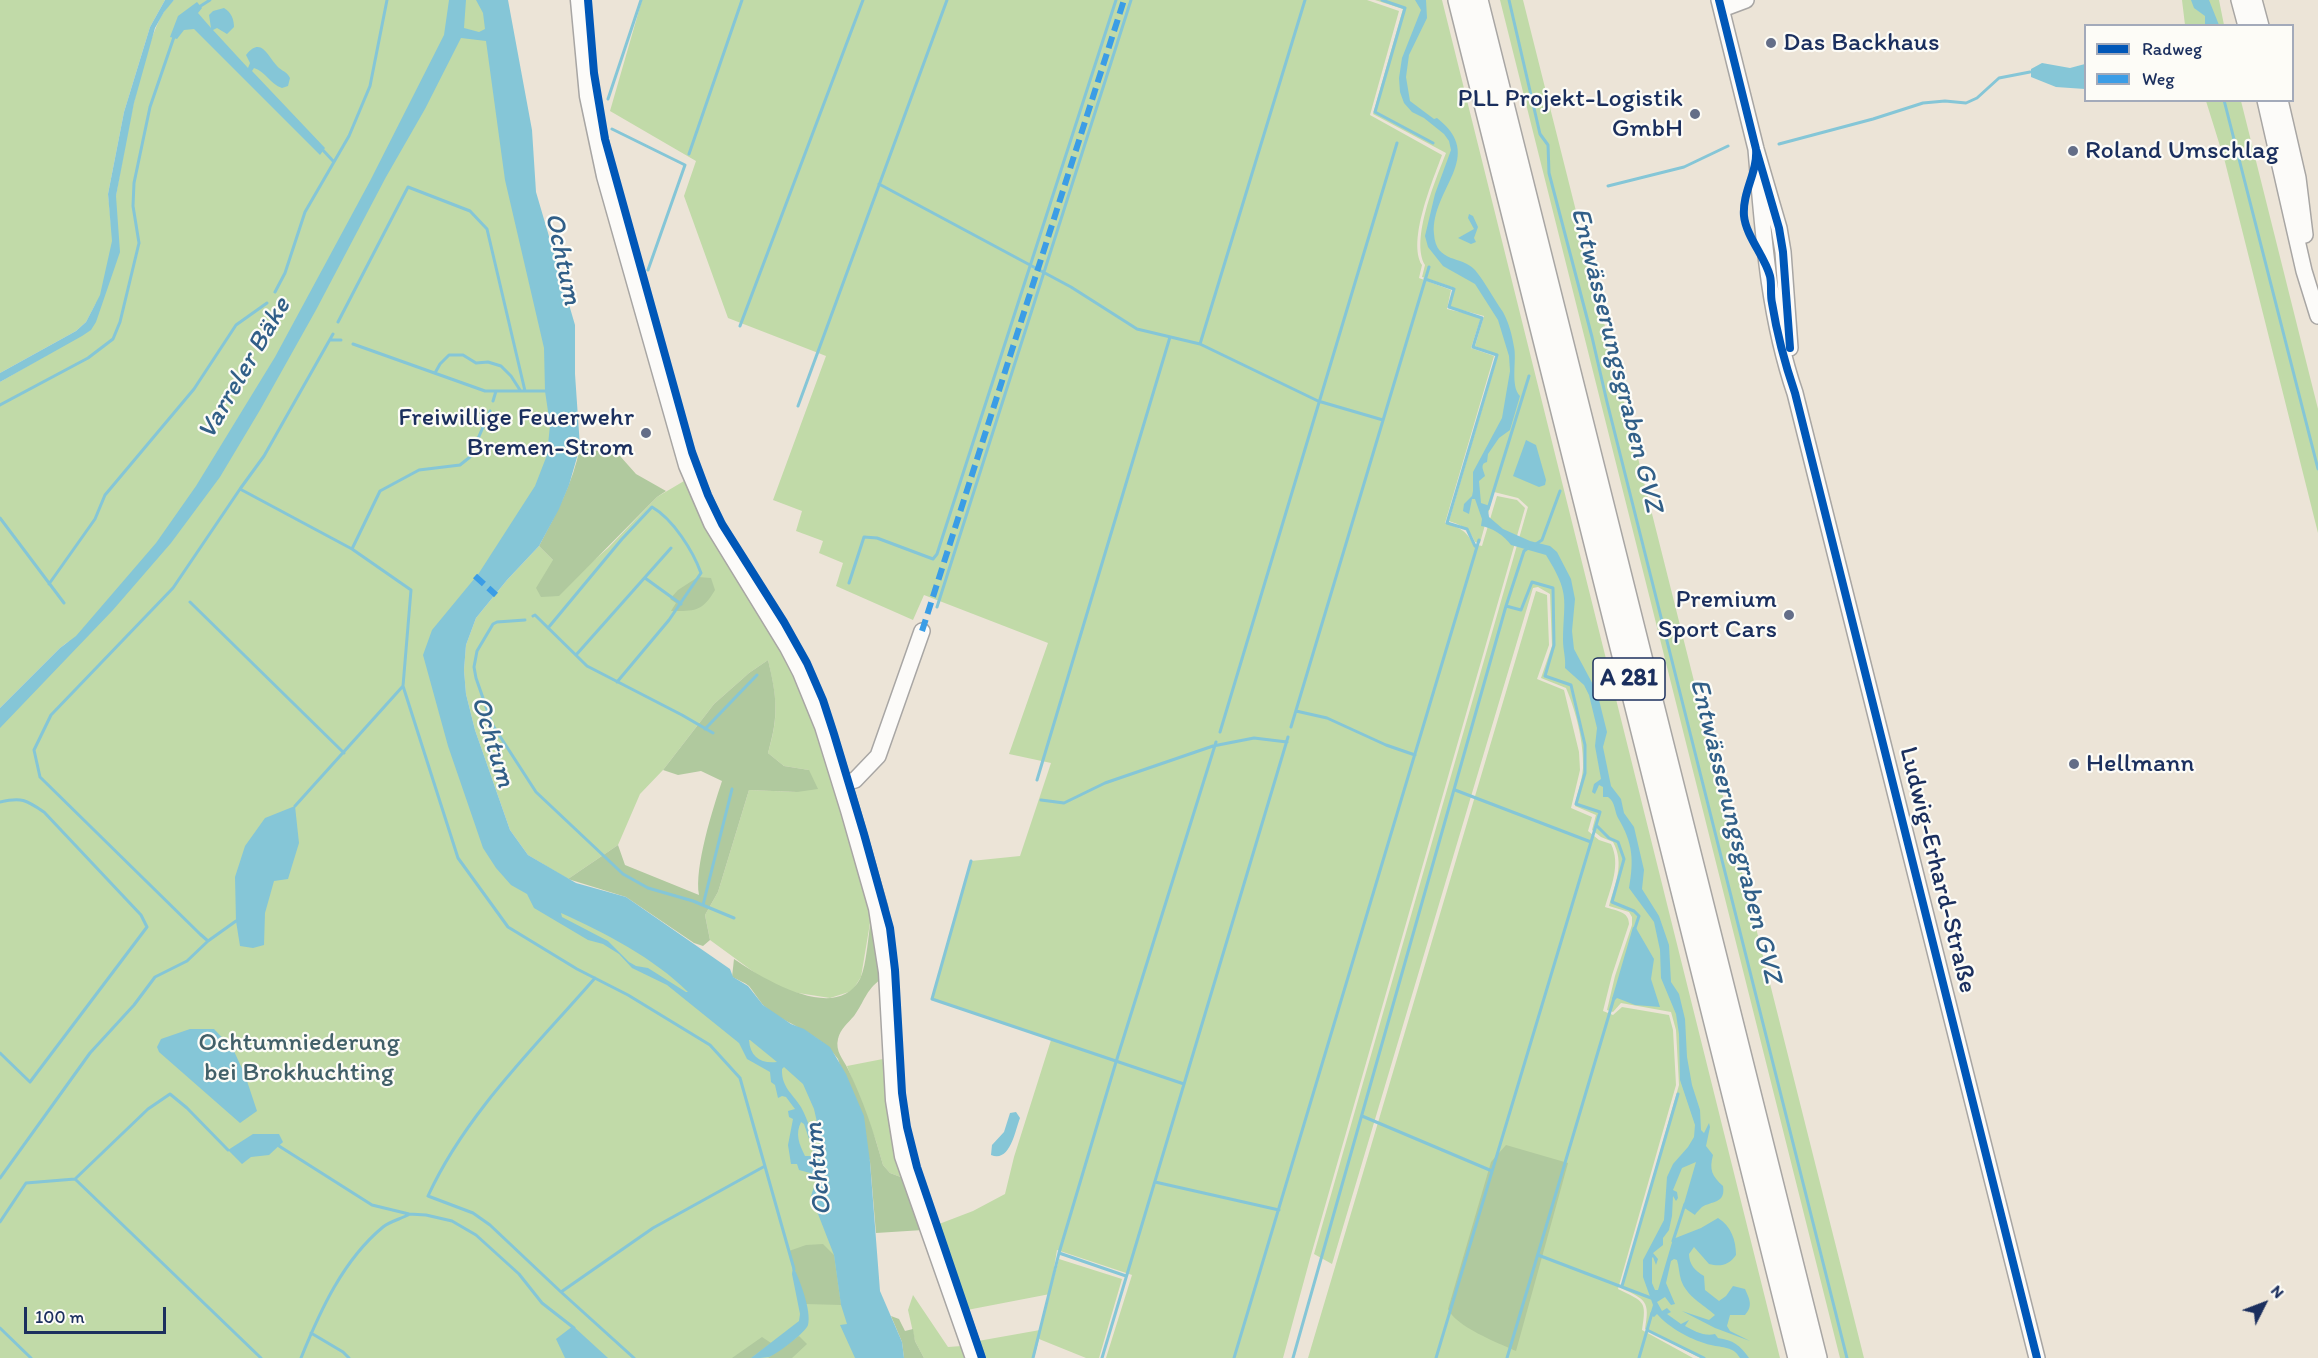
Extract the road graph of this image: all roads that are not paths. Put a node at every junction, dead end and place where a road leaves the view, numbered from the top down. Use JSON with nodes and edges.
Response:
{"nodes":[{"id":1,"x":580,"y":0,"type":"edge"},
{"id":2,"x":1460,"y":0,"type":"edge"},
{"id":3,"x":1477,"y":0,"type":"edge"},
{"id":4,"x":1746,"y":0,"type":"edge"},
{"id":5,"x":2239,"y":0,"type":"edge"},
{"id":6,"x":2254,"y":0,"type":"edge"},
{"id":7,"x":1721,"y":4,"type":"edge"},
{"id":8,"x":2245,"y":24,"type":"edge"},
{"id":9,"x":2260,"y":24,"type":"edge"},
{"id":10,"x":2265,"y":102,"type":"edge"},
{"id":11,"x":2280,"y":102,"type":"edge"},
{"id":12,"x":2318,"y":314,"type":"edge"},
{"id":13,"x":922,"y":631,"type":"dead end"},
{"id":14,"x":842,"y":784,"type":"junction"},
{"id":15,"x":975,"y":1358,"type":"edge"},
{"id":16,"x":1799,"y":1358,"type":"edge"},
{"id":17,"x":1816,"y":1358,"type":"edge"},
{"id":18,"x":2037,"y":1358,"type":"edge"}],
"edges":[{"from":1,"to":14,"type":"main road"},
{"from":2,"to":16,"type":"highway","number":"A 281"},
{"from":3,"to":17,"type":"highway","number":"A 281"},
{"from":4,"to":7,"type":"street"},
{"from":5,"to":8,"type":"street"},
{"from":6,"to":9,"type":"street"},
{"from":7,"to":18,"type":"street","name":"Ludwig-Erhard-Straße"},
{"from":10,"to":12,"type":"street"},
{"from":11,"to":12,"type":"street"},
{"from":13,"to":14,"type":"street"},
{"from":14,"to":15,"type":"main road"}]}
